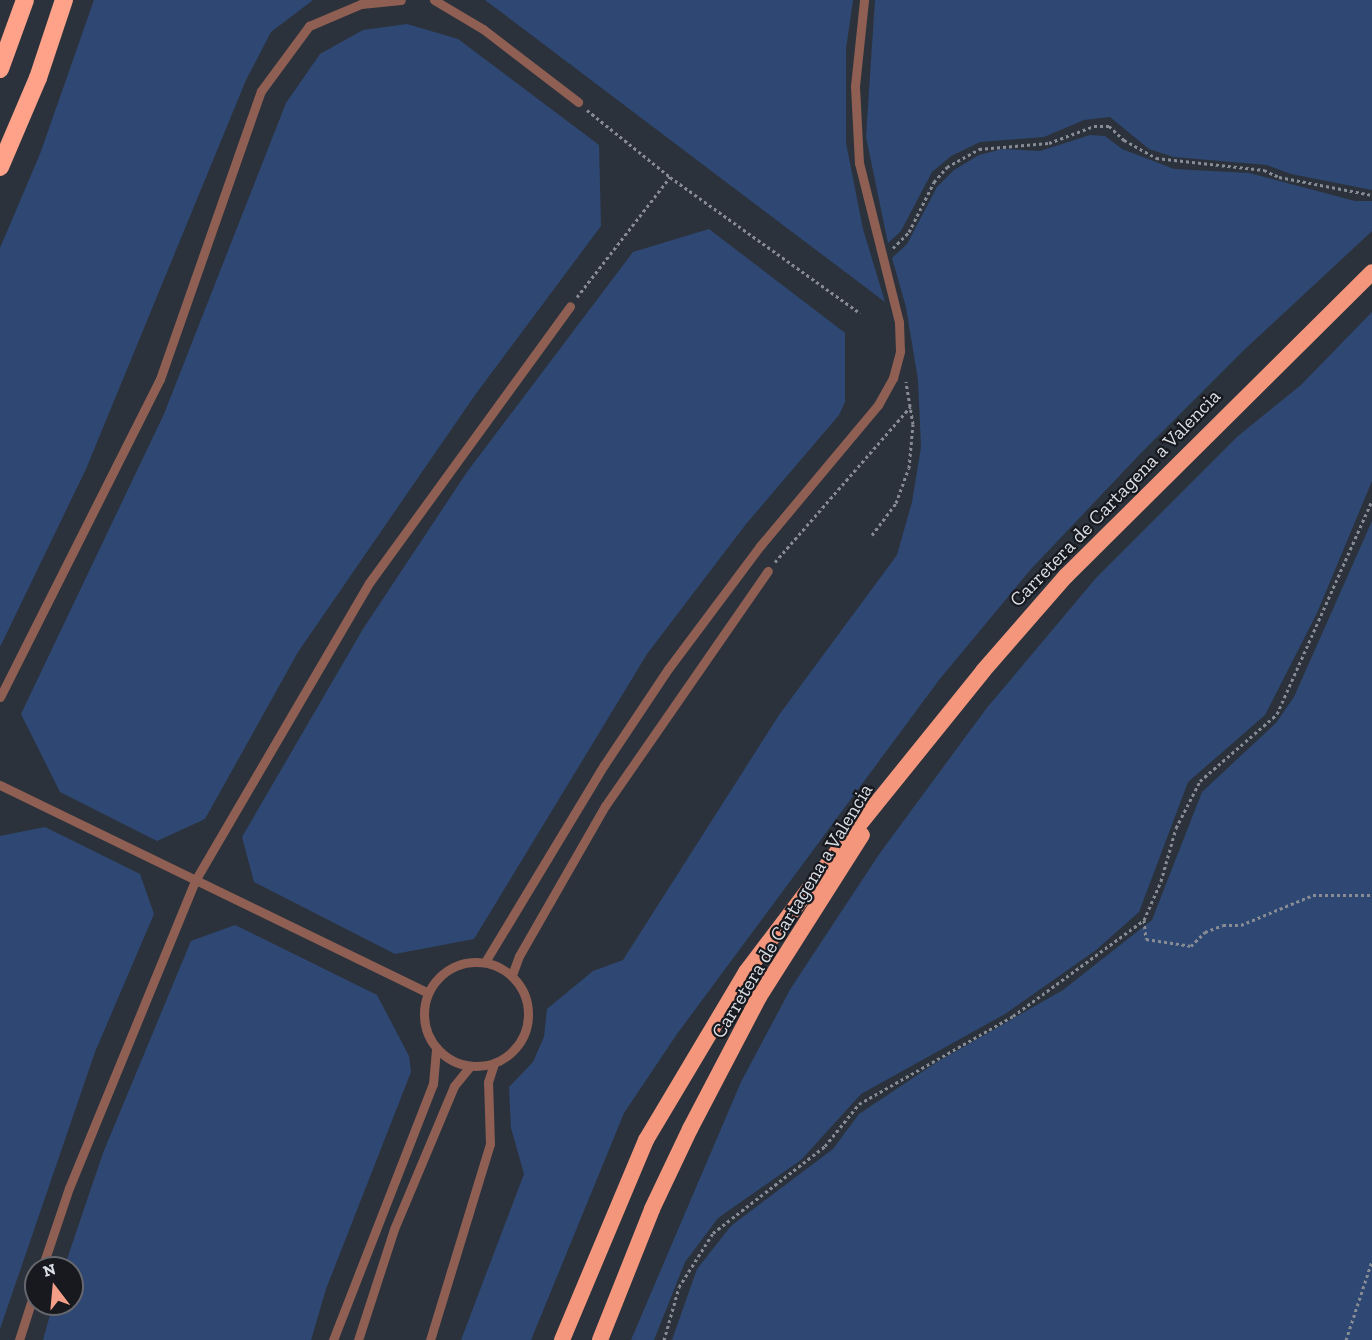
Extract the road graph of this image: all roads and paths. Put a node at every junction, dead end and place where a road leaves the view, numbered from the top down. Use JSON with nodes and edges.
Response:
{"nodes":[{"id":1,"x":25,"y":0,"type":"edge"},
{"id":2,"x":64,"y":0,"type":"edge"},
{"id":3,"x":401,"y":0,"type":"edge"},
{"id":4,"x":434,"y":0,"type":"edge"},
{"id":5,"x":864,"y":0,"type":"edge"},
{"id":6,"x":0,"y":69,"type":"edge"},
{"id":7,"x":578,"y":102,"type":"joint"},
{"id":8,"x":0,"y":167,"type":"edge"},
{"id":9,"x":670,"y":177,"type":"junction"},
{"id":10,"x":1372,"y":195,"type":"edge"},
{"id":11,"x":882,"y":260,"type":"junction"},
{"id":12,"x":1372,"y":272,"type":"edge"},
{"id":13,"x":570,"y":306,"type":"joint"},
{"id":14,"x":860,"y":313,"type":"dead end"},
{"id":15,"x":900,"y":351,"type":"junction"},
{"id":16,"x":910,"y":407,"type":"junction"},
{"id":17,"x":1372,"y":501,"type":"edge"},
{"id":18,"x":872,"y":535,"type":"dead end"},
{"id":19,"x":768,"y":571,"type":"joint"},
{"id":20,"x":0,"y":697,"type":"edge"},
{"id":21,"x":905,"y":768,"type":"junction"},
{"id":22,"x":0,"y":785,"type":"edge"},
{"id":23,"x":196,"y":879,"type":"junction"},
{"id":24,"x":1372,"y":895,"type":"edge"},
{"id":25,"x":1144,"y":920,"type":"junction"},
{"id":26,"x":485,"y":962,"type":"junction"},
{"id":27,"x":512,"y":975,"type":"junction"},
{"id":28,"x":428,"y":993,"type":"junction"},
{"id":29,"x":436,"y":1048,"type":"junction"},
{"id":30,"x":494,"y":1064,"type":"junction"},
{"id":31,"x":470,"y":1066,"type":"junction"},
{"id":32,"x":46,"y":1256,"type":"edge"},
{"id":33,"x":1372,"y":1261,"type":"edge"},
{"id":34,"x":27,"y":1316,"type":"edge"},
{"id":35,"x":19,"y":1340,"type":"edge"},
{"id":36,"x":333,"y":1340,"type":"edge"},
{"id":37,"x":358,"y":1340,"type":"edge"},
{"id":38,"x":430,"y":1340,"type":"edge"},
{"id":39,"x":562,"y":1340,"type":"edge"},
{"id":40,"x":600,"y":1340,"type":"edge"},
{"id":41,"x":664,"y":1340,"type":"edge"},
{"id":42,"x":1346,"y":1340,"type":"edge"}],
"edges":[{"from":1,"to":6,"type":"highway"},
{"from":2,"to":8,"type":"highway"},
{"from":3,"to":20,"type":"lane"},
{"from":4,"to":7,"type":"lane"},
{"from":5,"to":11,"type":"lane"},
{"from":7,"to":9,"type":"path"},
{"from":9,"to":13,"type":"path"},
{"from":9,"to":14,"type":"path"},
{"from":10,"to":11,"type":"path"},
{"from":11,"to":15,"type":"lane"},
{"from":12,"to":21,"type":"highway","name":"Carretera de Cartagena a Valencia"},
{"from":13,"to":23,"type":"lane"},
{"from":15,"to":16,"type":"path"},
{"from":15,"to":26,"type":"lane"},
{"from":16,"to":18,"type":"path"},
{"from":16,"to":19,"type":"path"},
{"from":17,"to":25,"type":"path"},
{"from":19,"to":27,"type":"lane"},
{"from":21,"to":39,"type":"highway","name":"Carretera de Cartagena a Valencia"},
{"from":21,"to":40,"type":"highway","name":"Carretera de Cartagena a Valencia"},
{"from":22,"to":23,"type":"lane"},
{"from":23,"to":28,"type":"lane"},
{"from":23,"to":32,"type":"lane"},
{"from":24,"to":25,"type":"path"},
{"from":25,"to":41,"type":"path"},
{"from":26,"to":27,"type":"lane"},
{"from":26,"to":28,"type":"lane"},
{"from":27,"to":30,"type":"lane"},
{"from":28,"to":29,"type":"lane"},
{"from":29,"to":31,"type":"lane"},
{"from":29,"to":36,"type":"lane"},
{"from":30,"to":31,"type":"lane"},
{"from":30,"to":38,"type":"lane"},
{"from":31,"to":37,"type":"lane"},
{"from":33,"to":42,"type":"path"},
{"from":34,"to":35,"type":"lane"}]}
